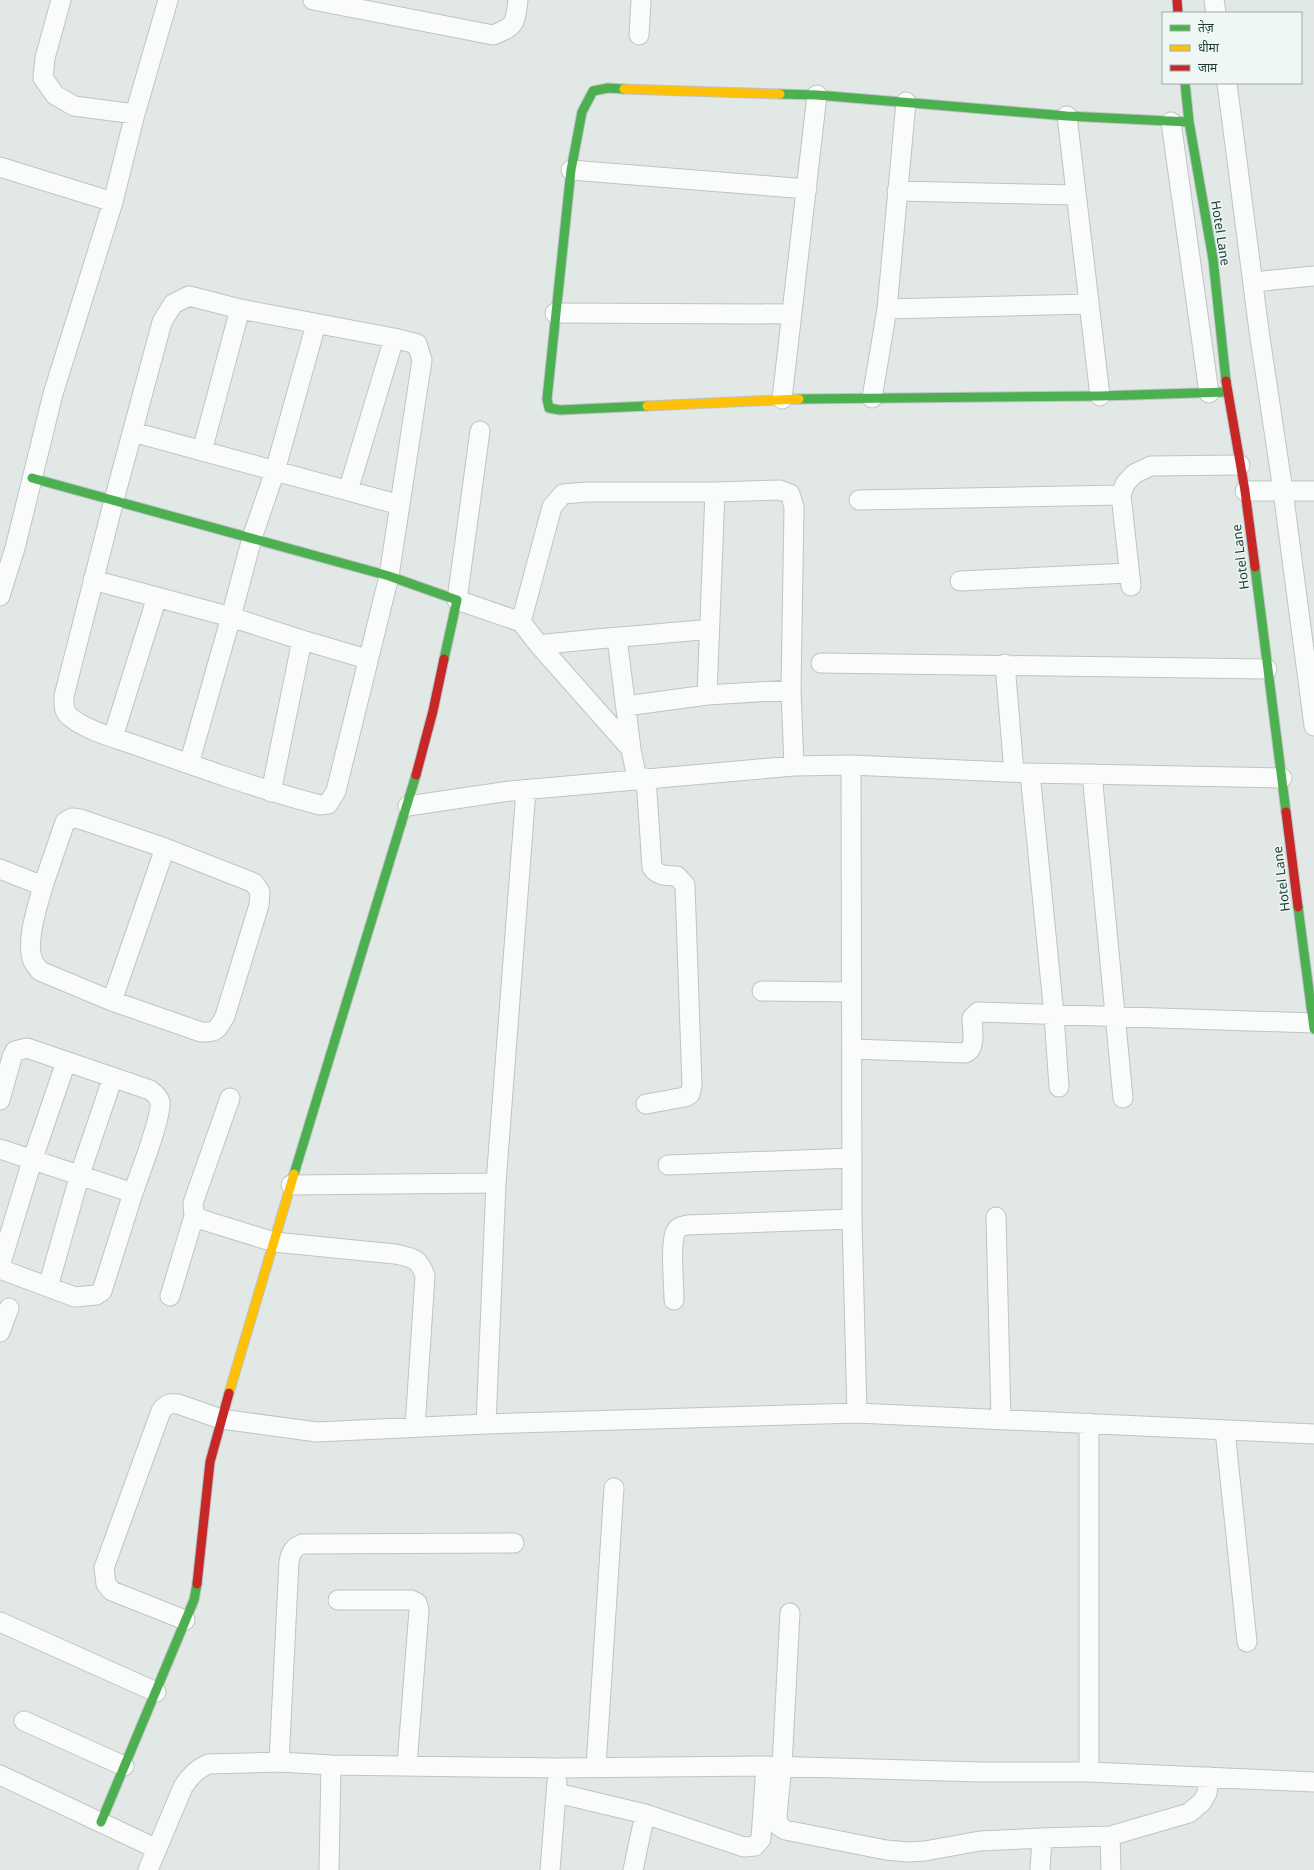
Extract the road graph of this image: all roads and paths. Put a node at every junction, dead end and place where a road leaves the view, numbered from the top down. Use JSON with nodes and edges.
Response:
{"nodes":[{"id":1,"x":61,"y":0,"type":"edge"},
{"id":2,"x":168,"y":0,"type":"edge"},
{"id":3,"x":313,"y":0,"type":"edge"},
{"id":4,"x":518,"y":0,"type":"edge"},
{"id":5,"x":641,"y":0,"type":"edge"},
{"id":6,"x":1173,"y":0,"type":"edge"},
{"id":7,"x":1177,"y":0,"type":"edge"},
{"id":8,"x":1214,"y":0,"type":"edge"},
{"id":9,"x":1178,"y":12,"type":"edge"},
{"id":10,"x":1216,"y":12,"type":"edge"},
{"id":11,"x":639,"y":35,"type":"dead end"},
{"id":12,"x":1185,"y":84,"type":"edge"},
{"id":13,"x":1227,"y":84,"type":"edge"},
{"id":14,"x":817,"y":95,"type":"junction"},
{"id":15,"x":906,"y":102,"type":"junction"},
{"id":16,"x":135,"y":114,"type":"junction"},
{"id":17,"x":1067,"y":116,"type":"junction"},
{"id":18,"x":1180,"y":122,"type":"junction"},
{"id":19,"x":1,"y":169,"type":"edge"},
{"id":20,"x":571,"y":170,"type":"junction"},
{"id":21,"x":806,"y":189,"type":"junction"},
{"id":22,"x":897,"y":191,"type":"junction"},
{"id":23,"x":1076,"y":195,"type":"junction"},
{"id":24,"x":113,"y":202,"type":"junction"},
{"id":25,"x":1314,"y":276,"type":"edge"},
{"id":26,"x":1253,"y":282,"type":"junction"},
{"id":27,"x":1089,"y":304,"type":"junction"},
{"id":28,"x":887,"y":309,"type":"junction"},
{"id":29,"x":240,"y":310,"type":"junction"},
{"id":30,"x":555,"y":312,"type":"junction"},
{"id":31,"x":792,"y":314,"type":"junction"},
{"id":32,"x":316,"y":324,"type":"junction"},
{"id":33,"x":394,"y":338,"type":"junction"},
{"id":34,"x":1218,"y":392,"type":"junction"},
{"id":35,"x":1100,"y":396,"type":"junction"},
{"id":36,"x":872,"y":398,"type":"junction"},
{"id":37,"x":782,"y":399,"type":"junction"},
{"id":38,"x":480,"y":431,"type":"dead end"},
{"id":39,"x":133,"y":432,"type":"junction"},
{"id":40,"x":202,"y":451,"type":"junction"},
{"id":41,"x":1240,"y":465,"type":"junction"},
{"id":42,"x":275,"y":471,"type":"junction"},
{"id":43,"x":32,"y":478,"type":"junction"},
{"id":44,"x":348,"y":491,"type":"junction"},
{"id":45,"x":1251,"y":491,"type":"junction"},
{"id":46,"x":1279,"y":491,"type":"junction"},
{"id":47,"x":1314,"y":491,"type":"edge"},
{"id":48,"x":715,"y":492,"type":"junction"},
{"id":49,"x":1121,"y":495,"type":"junction"},
{"id":50,"x":114,"y":500,"type":"junction"},
{"id":51,"x":859,"y":500,"type":"dead end"},
{"id":52,"x":400,"y":505,"type":"junction"},
{"id":53,"x":252,"y":538,"type":"junction"},
{"id":54,"x":7,"y":545,"type":"edge"},
{"id":55,"x":389,"y":576,"type":"junction"},
{"id":56,"x":93,"y":580,"type":"junction"},
{"id":57,"x":960,"y":581,"type":"dead end"},
{"id":58,"x":0,"y":596,"type":"edge"},
{"id":59,"x":157,"y":597,"type":"junction"},
{"id":60,"x":457,"y":600,"type":"junction"},
{"id":61,"x":231,"y":618,"type":"junction"},
{"id":62,"x":521,"y":622,"type":"junction"},
{"id":63,"x":709,"y":629,"type":"junction"},
{"id":64,"x":617,"y":638,"type":"junction"},
{"id":65,"x":302,"y":640,"type":"junction"},
{"id":66,"x":539,"y":645,"type":"junction"},
{"id":67,"x":367,"y":659,"type":"junction"},
{"id":68,"x":821,"y":663,"type":"dead end"},
{"id":69,"x":1005,"y":664,"type":"junction"},
{"id":70,"x":1267,"y":669,"type":"junction"},
{"id":71,"x":791,"y":690,"type":"junction"},
{"id":72,"x":707,"y":696,"type":"junction"},
{"id":73,"x":626,"y":706,"type":"junction"},
{"id":74,"x":1314,"y":726,"type":"edge"},
{"id":75,"x":113,"y":737,"type":"junction"},
{"id":76,"x":631,"y":749,"type":"junction"},
{"id":77,"x":189,"y":764,"type":"junction"},
{"id":78,"x":851,"y":765,"type":"junction"},
{"id":79,"x":794,"y":766,"type":"junction"},
{"id":80,"x":1022,"y":773,"type":"junction"},
{"id":81,"x":1092,"y":774,"type":"junction"},
{"id":82,"x":641,"y":778,"type":"junction"},
{"id":83,"x":1282,"y":778,"type":"junction"},
{"id":84,"x":526,"y":790,"type":"junction"},
{"id":85,"x":271,"y":792,"type":"junction"},
{"id":86,"x":408,"y":806,"type":"junction"},
{"id":87,"x":165,"y":848,"type":"junction"},
{"id":88,"x":0,"y":868,"type":"edge"},
{"id":89,"x":43,"y":886,"type":"junction"},
{"id":90,"x":1308,"y":952,"type":"edge"},
{"id":91,"x":762,"y":991,"type":"dead end"},
{"id":92,"x":851,"y":992,"type":"junction"},
{"id":93,"x":112,"y":1000,"type":"junction"},
{"id":94,"x":1054,"y":1014,"type":"junction"},
{"id":95,"x":1115,"y":1016,"type":"junction"},
{"id":96,"x":1314,"y":1026,"type":"edge"},
{"id":97,"x":852,"y":1048,"type":"junction"},
{"id":98,"x":66,"y":1062,"type":"junction"},
{"id":99,"x":113,"y":1077,"type":"junction"},
{"id":100,"x":1059,"y":1088,"type":"dead end"},
{"id":101,"x":230,"y":1098,"type":"dead end"},
{"id":102,"x":1123,"y":1098,"type":"dead end"},
{"id":103,"x":0,"y":1100,"type":"edge"},
{"id":104,"x":646,"y":1104,"type":"dead end"},
{"id":105,"x":0,"y":1149,"type":"edge"},
{"id":106,"x":852,"y":1158,"type":"junction"},
{"id":107,"x":32,"y":1161,"type":"junction"},
{"id":108,"x":668,"y":1165,"type":"dead end"},
{"id":109,"x":80,"y":1174,"type":"junction"},
{"id":110,"x":496,"y":1183,"type":"junction"},
{"id":111,"x":291,"y":1185,"type":"junction"},
{"id":112,"x":133,"y":1193,"type":"junction"},
{"id":113,"x":194,"y":1216,"type":"junction"},
{"id":114,"x":996,"y":1217,"type":"dead end"},
{"id":115,"x":852,"y":1218,"type":"junction"},
{"id":116,"x":274,"y":1242,"type":"junction"},
{"id":117,"x":0,"y":1266,"type":"edge"},
{"id":118,"x":0,"y":1269,"type":"edge"},
{"id":119,"x":48,"y":1287,"type":"junction"},
{"id":120,"x":170,"y":1296,"type":"dead end"},
{"id":121,"x":674,"y":1300,"type":"dead end"},
{"id":122,"x":9,"y":1308,"type":"dead end"},
{"id":123,"x":0,"y":1332,"type":"edge"},
{"id":124,"x":857,"y":1412,"type":"junction"},
{"id":125,"x":1001,"y":1419,"type":"junction"},
{"id":126,"x":221,"y":1420,"type":"junction"},
{"id":127,"x":1089,"y":1423,"type":"junction"},
{"id":128,"x":486,"y":1424,"type":"junction"},
{"id":129,"x":415,"y":1427,"type":"junction"},
{"id":130,"x":1225,"y":1430,"type":"junction"},
{"id":131,"x":1314,"y":1434,"type":"edge"},
{"id":132,"x":614,"y":1488,"type":"dead end"},
{"id":133,"x":514,"y":1543,"type":"dead end"},
{"id":134,"x":338,"y":1600,"type":"dead end"},
{"id":135,"x":790,"y":1613,"type":"dead end"},
{"id":136,"x":185,"y":1620,"type":"junction"},
{"id":137,"x":0,"y":1622,"type":"edge"},
{"id":138,"x":1247,"y":1642,"type":"dead end"},
{"id":139,"x":156,"y":1692,"type":"junction"},
{"id":140,"x":24,"y":1721,"type":"dead end"},
{"id":141,"x":279,"y":1762,"type":"junction"},
{"id":142,"x":331,"y":1765,"type":"junction"},
{"id":143,"x":407,"y":1765,"type":"junction"},
{"id":144,"x":124,"y":1766,"type":"junction"},
{"id":145,"x":774,"y":1766,"type":"junction"},
{"id":146,"x":596,"y":1767,"type":"junction"},
{"id":147,"x":556,"y":1768,"type":"junction"},
{"id":148,"x":1090,"y":1772,"type":"junction"},
{"id":149,"x":0,"y":1775,"type":"edge"},
{"id":150,"x":1209,"y":1777,"type":"junction"},
{"id":151,"x":1314,"y":1782,"type":"edge"},
{"id":152,"x":557,"y":1794,"type":"junction"},
{"id":153,"x":645,"y":1814,"type":"junction"},
{"id":154,"x":101,"y":1822,"type":"junction"},
{"id":155,"x":1110,"y":1836,"type":"junction"},
{"id":156,"x":1042,"y":1838,"type":"junction"},
{"id":157,"x":156,"y":1849,"type":"junction"},
{"id":158,"x":148,"y":1870,"type":"edge"},
{"id":159,"x":329,"y":1870,"type":"edge"},
{"id":160,"x":550,"y":1870,"type":"edge"},
{"id":161,"x":632,"y":1870,"type":"edge"},
{"id":162,"x":1040,"y":1870,"type":"edge"},
{"id":163,"x":1111,"y":1870,"type":"edge"}],
"edges":[{"from":1,"to":16,"type":"street"},
{"from":2,"to":16,"type":"street"},
{"from":3,"to":4,"type":"street"},
{"from":5,"to":11,"type":"street"},
{"from":6,"to":7,"type":"street"},
{"from":7,"to":9,"type":"street"},
{"from":8,"to":10,"type":"street"},
{"from":12,"to":18,"type":"street"},
{"from":13,"to":26,"type":"street"},
{"from":14,"to":15,"type":"street"},
{"from":14,"to":20,"type":"street"},
{"from":14,"to":21,"type":"street"},
{"from":15,"to":17,"type":"street"},
{"from":15,"to":22,"type":"street"},
{"from":16,"to":24,"type":"street"},
{"from":17,"to":18,"type":"street"},
{"from":17,"to":23,"type":"street"},
{"from":18,"to":34,"type":"street"},
{"from":19,"to":24,"type":"street"},
{"from":20,"to":21,"type":"street"},
{"from":20,"to":30,"type":"street"},
{"from":21,"to":31,"type":"street"},
{"from":22,"to":23,"type":"street"},
{"from":22,"to":28,"type":"street"},
{"from":23,"to":27,"type":"street"},
{"from":24,"to":43,"type":"street"},
{"from":25,"to":26,"type":"street"},
{"from":26,"to":46,"type":"street"},
{"from":27,"to":28,"type":"street"},
{"from":27,"to":35,"type":"street"},
{"from":28,"to":36,"type":"street"},
{"from":29,"to":32,"type":"street"},
{"from":29,"to":39,"type":"street"},
{"from":29,"to":40,"type":"street"},
{"from":30,"to":31,"type":"street"},
{"from":30,"to":37,"type":"street"},
{"from":31,"to":37,"type":"street"},
{"from":32,"to":33,"type":"street"},
{"from":32,"to":42,"type":"street"},
{"from":33,"to":44,"type":"street"},
{"from":33,"to":52,"type":"street"},
{"from":34,"to":35,"type":"street"},
{"from":34,"to":41,"type":"street","name":"Hotel Lane"},
{"from":35,"to":36,"type":"street"},
{"from":36,"to":37,"type":"street"},
{"from":38,"to":60,"type":"street"},
{"from":39,"to":40,"type":"street"},
{"from":39,"to":50,"type":"street"},
{"from":40,"to":42,"type":"street"},
{"from":41,"to":45,"type":"street","name":"Hotel Lane"},
{"from":41,"to":49,"type":"street"},
{"from":42,"to":44,"type":"street"},
{"from":42,"to":53,"type":"street"},
{"from":43,"to":50,"type":"street"},
{"from":43,"to":54,"type":"street"},
{"from":44,"to":52,"type":"street"},
{"from":45,"to":46,"type":"street"},
{"from":45,"to":70,"type":"street","name":"Hotel Lane"},
{"from":46,"to":47,"type":"street"},
{"from":46,"to":74,"type":"street"},
{"from":48,"to":62,"type":"street"},
{"from":48,"to":63,"type":"street"},
{"from":48,"to":71,"type":"street"},
{"from":49,"to":51,"type":"street"},
{"from":49,"to":57,"type":"street"},
{"from":50,"to":53,"type":"street"},
{"from":50,"to":56,"type":"street"},
{"from":52,"to":55,"type":"street"},
{"from":53,"to":55,"type":"street"},
{"from":53,"to":61,"type":"street"},
{"from":54,"to":58,"type":"street"},
{"from":55,"to":60,"type":"street"},
{"from":55,"to":67,"type":"street"},
{"from":56,"to":59,"type":"street"},
{"from":56,"to":75,"type":"street"},
{"from":59,"to":61,"type":"street"},
{"from":59,"to":75,"type":"street"},
{"from":60,"to":62,"type":"street"},
{"from":60,"to":86,"type":"street"},
{"from":61,"to":65,"type":"street"},
{"from":61,"to":77,"type":"street"},
{"from":62,"to":66,"type":"street"},
{"from":63,"to":64,"type":"street"},
{"from":63,"to":72,"type":"street"},
{"from":64,"to":66,"type":"street"},
{"from":64,"to":73,"type":"street"},
{"from":65,"to":67,"type":"street"},
{"from":65,"to":85,"type":"street"},
{"from":66,"to":76,"type":"street"},
{"from":67,"to":85,"type":"street"},
{"from":68,"to":69,"type":"street"},
{"from":69,"to":70,"type":"street"},
{"from":69,"to":80,"type":"street"},
{"from":70,"to":83,"type":"street","name":"Hotel Lane"},
{"from":71,"to":72,"type":"street"},
{"from":71,"to":79,"type":"street"},
{"from":72,"to":73,"type":"street"},
{"from":73,"to":76,"type":"street"},
{"from":75,"to":77,"type":"street"},
{"from":76,"to":82,"type":"street"},
{"from":77,"to":85,"type":"street"},
{"from":78,"to":79,"type":"street"},
{"from":78,"to":80,"type":"street"},
{"from":78,"to":92,"type":"street"},
{"from":79,"to":82,"type":"street"},
{"from":80,"to":81,"type":"street"},
{"from":80,"to":94,"type":"street"},
{"from":81,"to":83,"type":"street"},
{"from":81,"to":95,"type":"street"},
{"from":82,"to":84,"type":"street"},
{"from":82,"to":104,"type":"street"},
{"from":83,"to":90,"type":"street","name":"Hotel Lane"},
{"from":84,"to":86,"type":"street"},
{"from":84,"to":110,"type":"street"},
{"from":86,"to":111,"type":"street"},
{"from":87,"to":89,"type":"street"},
{"from":87,"to":93,"type":"street"},
{"from":87,"to":93,"type":"street"},
{"from":88,"to":89,"type":"street"},
{"from":89,"to":93,"type":"street"},
{"from":90,"to":96,"type":"street","name":"Hotel Lane"},
{"from":91,"to":92,"type":"street"},
{"from":92,"to":97,"type":"street"},
{"from":94,"to":95,"type":"street"},
{"from":94,"to":97,"type":"street"},
{"from":94,"to":100,"type":"street"},
{"from":95,"to":96,"type":"street"},
{"from":95,"to":102,"type":"street"},
{"from":97,"to":106,"type":"street"},
{"from":98,"to":99,"type":"street"},
{"from":98,"to":103,"type":"street"},
{"from":98,"to":107,"type":"street"},
{"from":99,"to":109,"type":"street"},
{"from":99,"to":112,"type":"street"},
{"from":101,"to":113,"type":"street"},
{"from":105,"to":107,"type":"street"},
{"from":106,"to":108,"type":"street"},
{"from":106,"to":115,"type":"street"},
{"from":107,"to":109,"type":"street"},
{"from":107,"to":117,"type":"street"},
{"from":109,"to":112,"type":"street"},
{"from":109,"to":119,"type":"street"},
{"from":110,"to":111,"type":"street"},
{"from":110,"to":128,"type":"street"},
{"from":111,"to":116,"type":"street"},
{"from":112,"to":119,"type":"street"},
{"from":113,"to":116,"type":"street"},
{"from":113,"to":120,"type":"street"},
{"from":114,"to":125,"type":"street"},
{"from":115,"to":121,"type":"street"},
{"from":115,"to":124,"type":"street"},
{"from":116,"to":126,"type":"street"},
{"from":116,"to":129,"type":"street"},
{"from":118,"to":119,"type":"street"},
{"from":122,"to":123,"type":"street"},
{"from":124,"to":125,"type":"street"},
{"from":124,"to":128,"type":"street"},
{"from":125,"to":127,"type":"street"},
{"from":126,"to":129,"type":"street"},
{"from":126,"to":136,"type":"street"},
{"from":126,"to":136,"type":"street"},
{"from":127,"to":130,"type":"street"},
{"from":127,"to":148,"type":"street"},
{"from":128,"to":129,"type":"street"},
{"from":130,"to":131,"type":"street"},
{"from":130,"to":138,"type":"street"},
{"from":132,"to":146,"type":"street"},
{"from":133,"to":141,"type":"street"},
{"from":134,"to":143,"type":"street"},
{"from":135,"to":145,"type":"street"},
{"from":136,"to":139,"type":"street"},
{"from":137,"to":139,"type":"street"},
{"from":139,"to":144,"type":"street"},
{"from":140,"to":144,"type":"street"},
{"from":141,"to":142,"type":"street"},
{"from":141,"to":157,"type":"street"},
{"from":142,"to":143,"type":"street"},
{"from":142,"to":159,"type":"street"},
{"from":143,"to":147,"type":"street"},
{"from":144,"to":154,"type":"street"},
{"from":145,"to":146,"type":"street"},
{"from":145,"to":148,"type":"street"},
{"from":145,"to":153,"type":"street"},
{"from":145,"to":156,"type":"street"},
{"from":146,"to":147,"type":"street"},
{"from":147,"to":152,"type":"street"},
{"from":148,"to":150,"type":"street"},
{"from":149,"to":154,"type":"street"},
{"from":150,"to":151,"type":"street"},
{"from":150,"to":155,"type":"street"},
{"from":152,"to":153,"type":"street"},
{"from":152,"to":160,"type":"street"},
{"from":153,"to":161,"type":"street"},
{"from":154,"to":157,"type":"street"},
{"from":155,"to":156,"type":"street"},
{"from":155,"to":163,"type":"street"},
{"from":156,"to":162,"type":"street"},
{"from":157,"to":158,"type":"street"}]}
